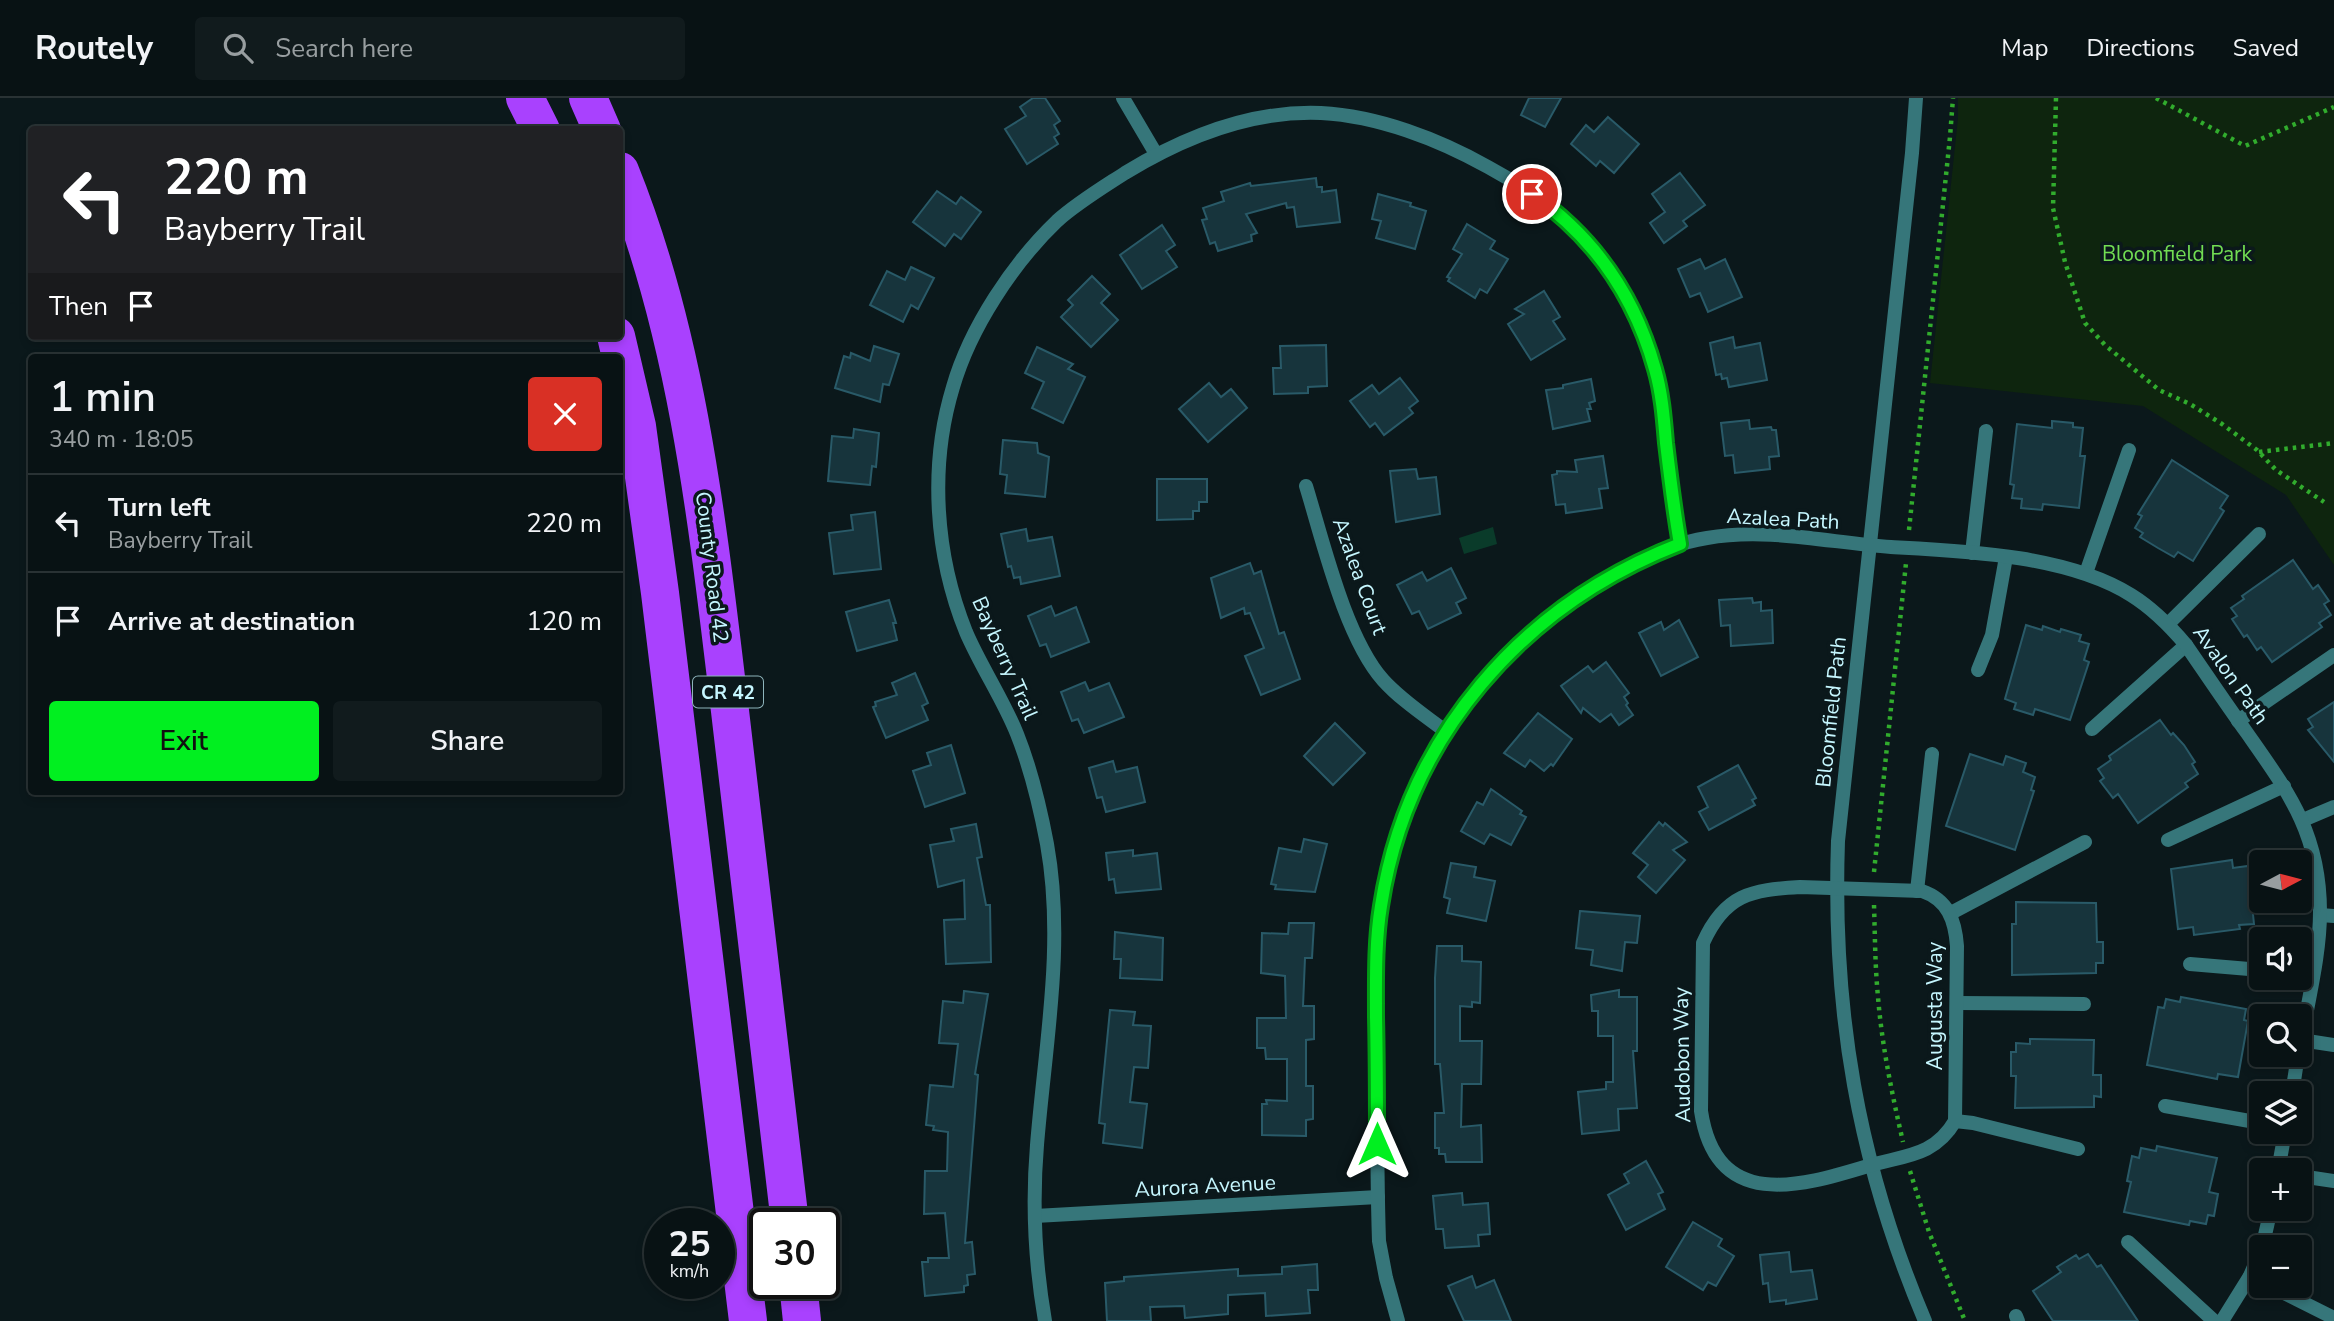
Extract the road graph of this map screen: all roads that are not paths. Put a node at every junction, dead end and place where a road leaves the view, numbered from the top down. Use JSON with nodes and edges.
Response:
{"nodes":[{"id":1,"x":525,"y":98,"type":"edge"},
{"id":2,"x":588,"y":98,"type":"edge"},
{"id":3,"x":1123,"y":98,"type":"edge"},
{"id":4,"x":1916,"y":98,"type":"edge"},
{"id":5,"x":539,"y":126,"type":"edge"},
{"id":6,"x":600,"y":126,"type":"edge"},
{"id":7,"x":1156,"y":154,"type":"junction"},
{"id":8,"x":623,"y":180,"type":"edge"},
{"id":9,"x":623,"y":368,"type":"edge"},
{"id":10,"x":1986,"y":431,"type":"dead end"},
{"id":11,"x":2129,"y":450,"type":"dead end"},
{"id":12,"x":1307,"y":486,"type":"dead end"},
{"id":13,"x":2259,"y":534,"type":"dead end"},
{"id":14,"x":1680,"y":544,"type":"junction"},
{"id":15,"x":1871,"y":545,"type":"junction"},
{"id":16,"x":1972,"y":553,"type":"junction"},
{"id":17,"x":2006,"y":557,"type":"junction"},
{"id":18,"x":2086,"y":573,"type":"junction"},
{"id":19,"x":2168,"y":624,"type":"junction"},
{"id":20,"x":2186,"y":645,"type":"junction"},
{"id":21,"x":2334,"y":655,"type":"edge"},
{"id":22,"x":1978,"y":670,"type":"dead end"},
{"id":23,"x":2238,"y":721,"type":"junction"},
{"id":24,"x":2092,"y":729,"type":"dead end"},
{"id":25,"x":1446,"y":731,"type":"junction"},
{"id":26,"x":1932,"y":754,"type":"dead end"},
{"id":27,"x":2284,"y":786,"type":"junction"},
{"id":28,"x":2334,"y":807,"type":"edge"},
{"id":29,"x":2303,"y":820,"type":"junction"},
{"id":30,"x":2168,"y":840,"type":"dead end"},
{"id":31,"x":2085,"y":842,"type":"dead end"},
{"id":32,"x":1837,"y":888,"type":"junction"},
{"id":33,"x":1917,"y":891,"type":"junction"},
{"id":34,"x":1951,"y":913,"type":"junction"},
{"id":35,"x":2327,"y":916,"type":"edge"},
{"id":36,"x":2312,"y":957,"type":"edge"},
{"id":37,"x":2190,"y":964,"type":"dead end"},
{"id":38,"x":2249,"y":969,"type":"edge"},
{"id":39,"x":1957,"y":1003,"type":"junction"},
{"id":40,"x":2084,"y":1004,"type":"dead end"},
{"id":41,"x":2312,"y":1044,"type":"edge"},
{"id":42,"x":2334,"y":1045,"type":"edge"},
{"id":43,"x":2165,"y":1106,"type":"dead end"},
{"id":44,"x":1955,"y":1121,"type":"junction"},
{"id":45,"x":2249,"y":1121,"type":"edge"},
{"id":46,"x":2078,"y":1149,"type":"dead end"},
{"id":47,"x":1870,"y":1165,"type":"junction"},
{"id":48,"x":2312,"y":1178,"type":"edge"},
{"id":49,"x":2334,"y":1181,"type":"edge"},
{"id":50,"x":1378,"y":1197,"type":"junction"},
{"id":51,"x":788,"y":1208,"type":"edge"},
{"id":52,"x":1035,"y":1216,"type":"junction"},
{"id":53,"x":2129,"y":1242,"type":"dead end"},
{"id":54,"x":2249,"y":1288,"type":"edge"},
{"id":55,"x":2294,"y":1298,"type":"edge"},
{"id":56,"x":799,"y":1299,"type":"edge"},
{"id":57,"x":2334,"y":1318,"type":"edge"},
{"id":58,"x":748,"y":1321,"type":"edge"},
{"id":59,"x":802,"y":1321,"type":"edge"},
{"id":60,"x":1045,"y":1321,"type":"edge"},
{"id":61,"x":1398,"y":1321,"type":"edge"},
{"id":62,"x":1925,"y":1321,"type":"edge"},
{"id":63,"x":2214,"y":1321,"type":"edge"},
{"id":64,"x":2222,"y":1321,"type":"edge"}],
"edges":[{"from":1,"to":5,"type":"highway"},
{"from":2,"to":6,"type":"highway"},
{"from":3,"to":7,"type":"street"},
{"from":4,"to":15,"type":"street","name":"Bloomfield Path"},
{"from":7,"to":14,"type":"street","name":"Bayberry Trail"},
{"from":7,"to":52,"type":"street","name":"Bayberry Trail"},
{"from":8,"to":51,"type":"highway","name":"County Road 42","number":"CR 42"},
{"from":9,"to":58,"type":"highway","number":"CR 42"},
{"from":10,"to":16,"type":"street"},
{"from":11,"to":18,"type":"street"},
{"from":12,"to":25,"type":"street","name":"Azalea Court"},
{"from":13,"to":19,"type":"street"},
{"from":14,"to":15,"type":"street","name":"Azalea Path"},
{"from":14,"to":25,"type":"street","name":"Azalea Path"},
{"from":15,"to":16,"type":"street","name":"Avalon Path"},
{"from":15,"to":32,"type":"street","name":"Bloomfield Path"},
{"from":16,"to":17,"type":"street","name":"Avalon Path"},
{"from":17,"to":18,"type":"street","name":"Avalon Path"},
{"from":17,"to":22,"type":"street"},
{"from":18,"to":19,"type":"street","name":"Avalon Path"},
{"from":19,"to":20,"type":"street","name":"Avalon Path"},
{"from":20,"to":23,"type":"street","name":"Avalon Path"},
{"from":20,"to":24,"type":"street"},
{"from":21,"to":23,"type":"street"},
{"from":23,"to":27,"type":"street","name":"Avalon Path"},
{"from":25,"to":50,"type":"street","name":"Azalea Path"},
{"from":26,"to":33,"type":"street"},
{"from":27,"to":29,"type":"street","name":"Avalon Path"},
{"from":27,"to":30,"type":"street"},
{"from":28,"to":29,"type":"street"},
{"from":29,"to":35,"type":"street","name":"Avalon Path"},
{"from":31,"to":34,"type":"street"},
{"from":32,"to":33,"type":"street","name":"Augusta Way"},
{"from":32,"to":47,"type":"street","name":"Bloomfield Path"},
{"from":32,"to":47,"type":"street","name":"Audobon Way"},
{"from":33,"to":34,"type":"street","name":"Augusta Way"},
{"from":34,"to":39,"type":"street","name":"Augusta Way"},
{"from":35,"to":36,"type":"street","name":"Avalon Path"},
{"from":37,"to":38,"type":"street"},
{"from":39,"to":40,"type":"street"},
{"from":39,"to":44,"type":"street","name":"Augusta Way"},
{"from":41,"to":42,"type":"street"},
{"from":43,"to":45,"type":"street"},
{"from":44,"to":46,"type":"street"},
{"from":44,"to":47,"type":"street"},
{"from":47,"to":62,"type":"street","name":"Bloomfield Path"},
{"from":48,"to":49,"type":"street"},
{"from":50,"to":52,"type":"street","name":"Aurora Avenue"},
{"from":50,"to":61,"type":"street","name":"Azalea Path"},
{"from":52,"to":60,"type":"street","name":"Bayberry Trail"},
{"from":53,"to":63,"type":"street"},
{"from":54,"to":64,"type":"street"},
{"from":55,"to":57,"type":"street"},
{"from":56,"to":59,"type":"highway"}]}
